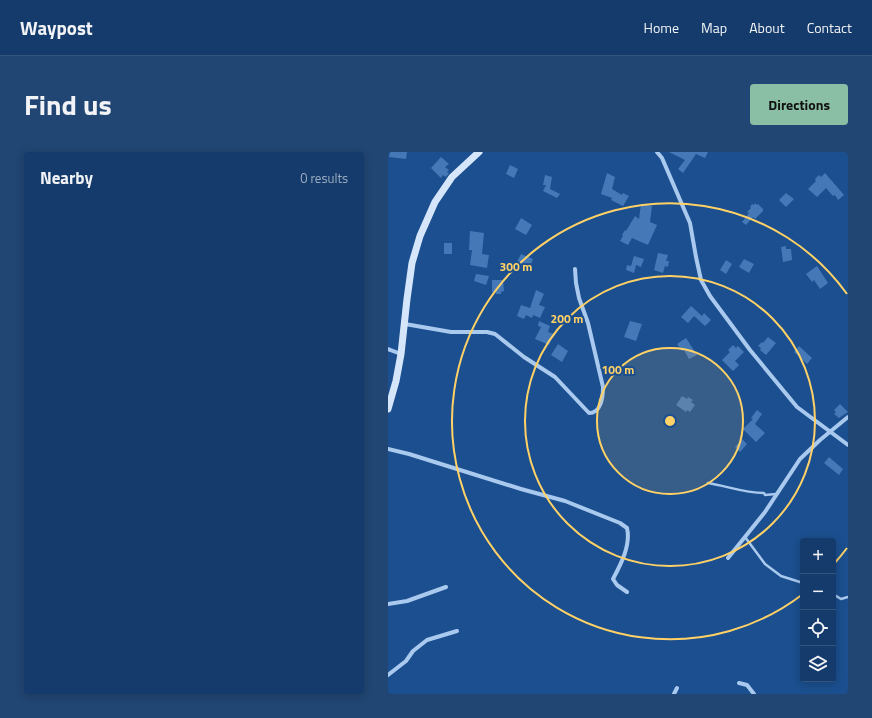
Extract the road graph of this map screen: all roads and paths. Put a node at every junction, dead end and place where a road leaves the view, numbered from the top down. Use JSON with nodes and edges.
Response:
{"nodes":[{"id":1,"x":478,"y":152,"type":"edge"},
{"id":2,"x":657,"y":152,"type":"edge"},
{"id":3,"x":576,"y":269,"type":"dead end"},
{"id":4,"x":405,"y":324,"type":"junction"},
{"id":5,"x":388,"y":349,"type":"edge"},
{"id":6,"x":401,"y":354,"type":"junction"},
{"id":7,"x":388,"y":408,"type":"edge"},
{"id":8,"x":848,"y":417,"type":"edge"},
{"id":9,"x":830,"y":431,"type":"junction"},
{"id":10,"x":848,"y":445,"type":"edge"},
{"id":11,"x":388,"y":449,"type":"edge"},
{"id":12,"x":708,"y":484,"type":"dead end"},
{"id":13,"x":777,"y":494,"type":"junction"},
{"id":14,"x":745,"y":538,"type":"junction"},
{"id":15,"x":728,"y":558,"type":"dead end"},
{"id":16,"x":800,"y":582,"type":"edge"},
{"id":17,"x":446,"y":587,"type":"dead end"},
{"id":18,"x":627,"y":592,"type":"dead end"},
{"id":19,"x":836,"y":596,"type":"edge"},
{"id":20,"x":848,"y":598,"type":"edge"},
{"id":21,"x":388,"y":604,"type":"edge"},
{"id":22,"x":457,"y":631,"type":"dead end"},
{"id":23,"x":388,"y":675,"type":"edge"},
{"id":24,"x":739,"y":683,"type":"dead end"},
{"id":25,"x":676,"y":688,"type":"dead end"},
{"id":26,"x":674,"y":694,"type":"edge"},
{"id":27,"x":754,"y":694,"type":"edge"}],
"edges":[{"from":1,"to":4,"type":"street"},
{"from":2,"to":9,"type":"street"},
{"from":3,"to":4,"type":"street"},
{"from":4,"to":6,"type":"street"},
{"from":5,"to":6,"type":"street"},
{"from":6,"to":7,"type":"street"},
{"from":8,"to":9,"type":"street"},
{"from":9,"to":10,"type":"street"},
{"from":9,"to":13,"type":"street"},
{"from":11,"to":18,"type":"street"},
{"from":12,"to":13,"type":"lane"},
{"from":13,"to":14,"type":"street"},
{"from":14,"to":15,"type":"street"},
{"from":14,"to":16,"type":"lane"},
{"from":17,"to":21,"type":"street"},
{"from":19,"to":20,"type":"lane"},
{"from":22,"to":23,"type":"street"},
{"from":24,"to":27,"type":"street"},
{"from":25,"to":26,"type":"street"}]}
